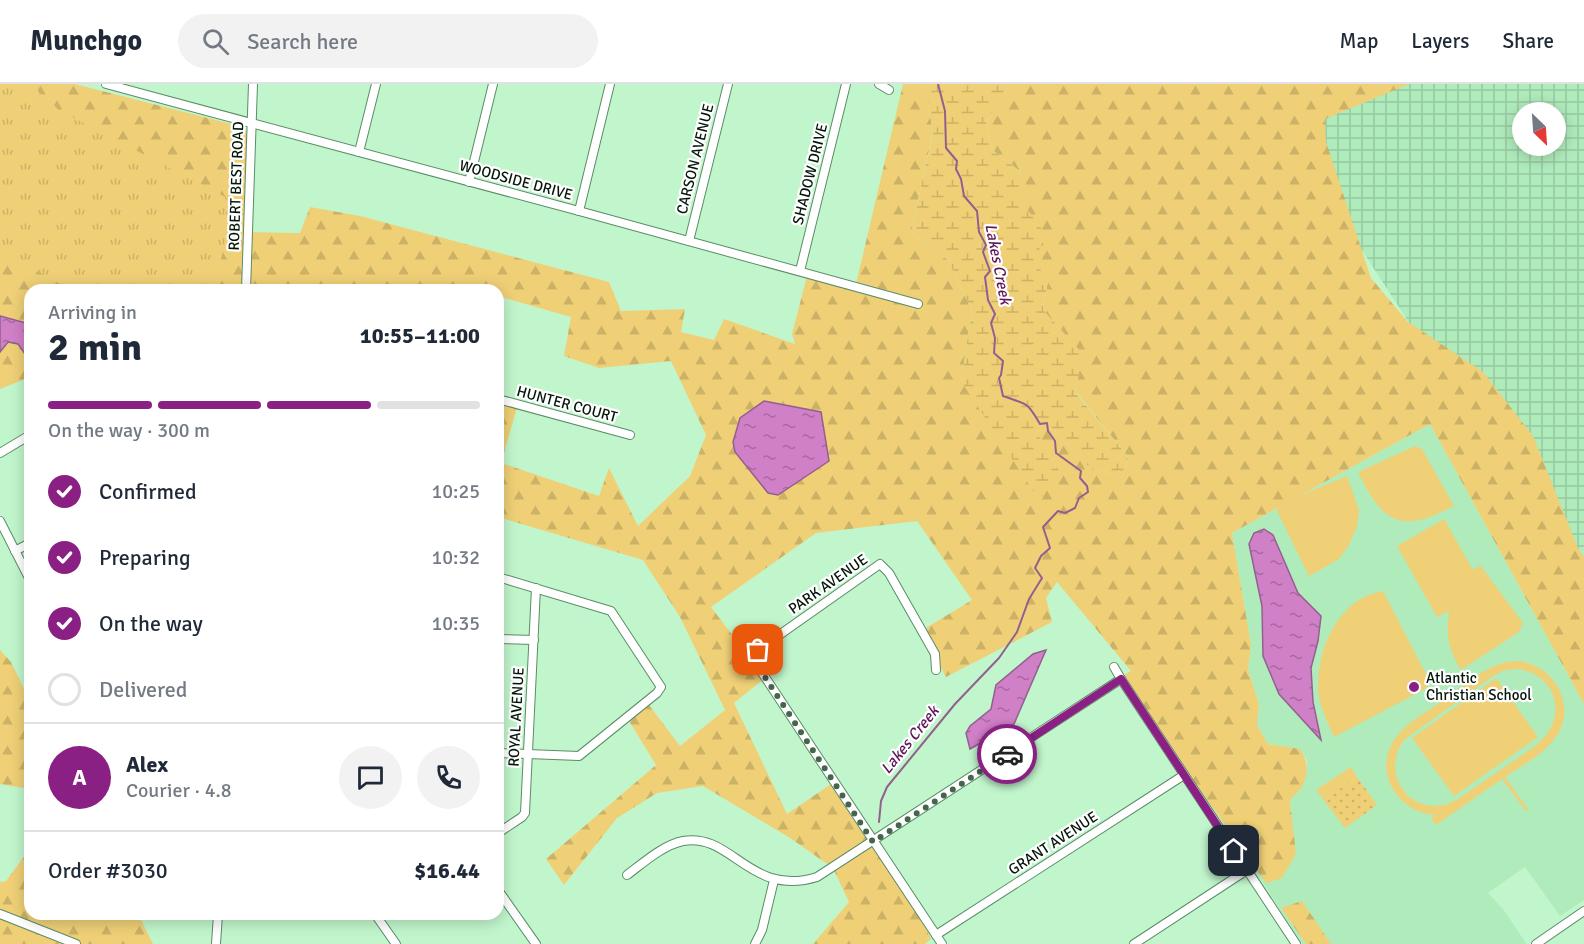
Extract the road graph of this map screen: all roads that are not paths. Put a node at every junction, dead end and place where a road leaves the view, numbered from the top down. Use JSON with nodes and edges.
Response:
{"nodes":[{"id":1,"x":253,"y":84,"type":"edge"},
{"id":2,"x":376,"y":84,"type":"edge"},
{"id":3,"x":493,"y":84,"type":"edge"},
{"id":4,"x":610,"y":84,"type":"edge"},
{"id":5,"x":728,"y":84,"type":"edge"},
{"id":6,"x":846,"y":84,"type":"edge"},
{"id":7,"x":879,"y":84,"type":"edge"},
{"id":8,"x":105,"y":85,"type":"edge"},
{"id":9,"x":889,"y":90,"type":"dead end"},
{"id":10,"x":252,"y":124,"type":"junction"},
{"id":11,"x":358,"y":152,"type":"junction"},
{"id":12,"x":469,"y":182,"type":"junction"},
{"id":13,"x":579,"y":211,"type":"junction"},
{"id":14,"x":689,"y":241,"type":"junction"},
{"id":15,"x":800,"y":271,"type":"junction"},
{"id":16,"x":246,"y":284,"type":"edge"},
{"id":17,"x":918,"y":304,"type":"dead end"},
{"id":18,"x":504,"y":401,"type":"edge"},
{"id":19,"x":630,"y":435,"type":"dead end"},
{"id":20,"x":24,"y":439,"type":"edge"},
{"id":21,"x":0,"y":453,"type":"edge"},
{"id":22,"x":0,"y":522,"type":"edge"},
{"id":23,"x":24,"y":546,"type":"edge"},
{"id":24,"x":15,"y":551,"type":"junction"},
{"id":25,"x":24,"y":568,"type":"edge"},
{"id":26,"x":504,"y":579,"type":"edge"},
{"id":27,"x":536,"y":588,"type":"junction"},
{"id":28,"x":504,"y":639,"type":"edge"},
{"id":29,"x":534,"y":640,"type":"junction"},
{"id":30,"x":1114,"y":667,"type":"dead end"},
{"id":31,"x":936,"y":670,"type":"dead end"},
{"id":32,"x":1121,"y":679,"type":"junction"},
{"id":33,"x":504,"y":753,"type":"edge"},
{"id":34,"x":528,"y":755,"type":"junction"},
{"id":35,"x":1184,"y":775,"type":"junction"},
{"id":36,"x":504,"y":829,"type":"edge"},
{"id":37,"x":873,"y":842,"type":"junction"},
{"id":38,"x":1247,"y":870,"type":"junction"},
{"id":39,"x":627,"y":874,"type":"dead end"},
{"id":40,"x":774,"y":880,"type":"junction"},
{"id":41,"x":504,"y":899,"type":"edge"},
{"id":42,"x":1584,"y":910,"type":"edge"},
{"id":43,"x":0,"y":914,"type":"edge"},
{"id":44,"x":218,"y":920,"type":"edge"},
{"id":45,"x":380,"y":920,"type":"edge"},
{"id":46,"x":936,"y":935,"type":"junction"},
{"id":47,"x":76,"y":944,"type":"edge"},
{"id":48,"x":216,"y":944,"type":"edge"},
{"id":49,"x":396,"y":944,"type":"edge"},
{"id":50,"x":536,"y":944,"type":"edge"},
{"id":51,"x":755,"y":944,"type":"edge"},
{"id":52,"x":942,"y":944,"type":"edge"},
{"id":53,"x":1134,"y":944,"type":"edge"},
{"id":54,"x":1296,"y":944,"type":"edge"},
{"id":55,"x":1536,"y":944,"type":"edge"}],
"edges":[{"from":1,"to":10,"type":"street","name":"ROBERT BEST ROAD"},
{"from":2,"to":11,"type":"street"},
{"from":3,"to":12,"type":"street"},
{"from":4,"to":13,"type":"street"},
{"from":5,"to":14,"type":"street","name":"CARSON AVENUE"},
{"from":6,"to":15,"type":"street","name":"SHADOW DRIVE"},
{"from":7,"to":9,"type":"street"},
{"from":8,"to":10,"type":"street","name":"WOODSIDE DRIVE"},
{"from":10,"to":11,"type":"street","name":"WOODSIDE DRIVE"},
{"from":10,"to":16,"type":"street","name":"ROBERT BEST ROAD"},
{"from":11,"to":12,"type":"street","name":"WOODSIDE DRIVE"},
{"from":12,"to":13,"type":"street","name":"WOODSIDE DRIVE"},
{"from":13,"to":14,"type":"street","name":"WOODSIDE DRIVE"},
{"from":14,"to":15,"type":"street","name":"WOODSIDE DRIVE"},
{"from":15,"to":17,"type":"street","name":"WOODSIDE DRIVE"},
{"from":18,"to":19,"type":"street","name":"HUNTER COURT"},
{"from":20,"to":21,"type":"street"},
{"from":22,"to":24,"type":"street"},
{"from":23,"to":24,"type":"street"},
{"from":24,"to":25,"type":"street"},
{"from":26,"to":27,"type":"street"},
{"from":27,"to":29,"type":"street","name":"ROYAL AVENUE"},
{"from":27,"to":34,"type":"street"},
{"from":28,"to":29,"type":"street"},
{"from":29,"to":34,"type":"street","name":"ROYAL AVENUE"},
{"from":30,"to":32,"type":"street"},
{"from":31,"to":37,"type":"street","name":"PARK AVENUE"},
{"from":32,"to":35,"type":"street"},
{"from":32,"to":37,"type":"street"},
{"from":33,"to":34,"type":"street"},
{"from":34,"to":36,"type":"street","name":"ROYAL AVENUE"},
{"from":35,"to":38,"type":"street"},
{"from":35,"to":46,"type":"street","name":"GRANT AVENUE"},
{"from":37,"to":40,"type":"street"},
{"from":37,"to":46,"type":"street"},
{"from":38,"to":53,"type":"street"},
{"from":38,"to":54,"type":"street"},
{"from":39,"to":40,"type":"street"},
{"from":40,"to":51,"type":"street"},
{"from":41,"to":50,"type":"street"},
{"from":42,"to":55,"type":"street"},
{"from":43,"to":47,"type":"street"},
{"from":44,"to":48,"type":"street"},
{"from":45,"to":49,"type":"street"},
{"from":46,"to":52,"type":"street"}]}
